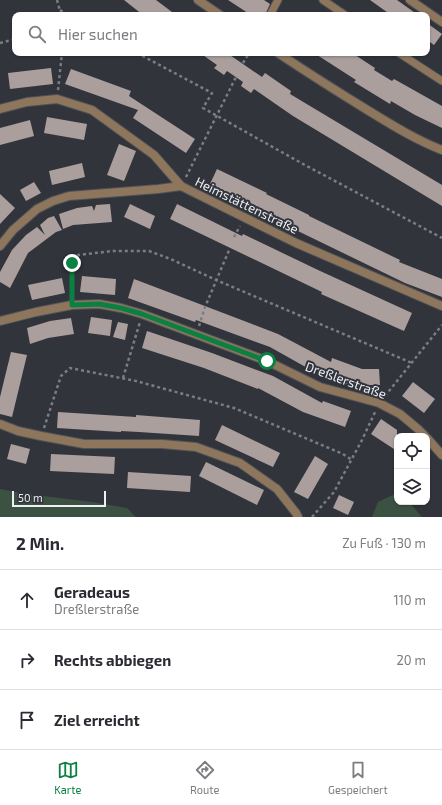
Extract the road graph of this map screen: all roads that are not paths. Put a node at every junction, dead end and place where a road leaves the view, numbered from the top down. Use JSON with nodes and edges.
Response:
{"nodes":[{"id":1,"x":198,"y":0,"type":"edge"},
{"id":2,"x":278,"y":0,"type":"edge"},
{"id":3,"x":323,"y":0,"type":"edge"},
{"id":4,"x":410,"y":0,"type":"edge"},
{"id":5,"x":216,"y":12,"type":"edge"},
{"id":6,"x":272,"y":12,"type":"edge"},
{"id":7,"x":341,"y":12,"type":"edge"},
{"id":8,"x":427,"y":12,"type":"edge"},
{"id":9,"x":430,"y":14,"type":"edge"},
{"id":10,"x":442,"y":22,"type":"edge"},
{"id":11,"x":283,"y":56,"type":"edge"},
{"id":12,"x":404,"y":56,"type":"edge"},
{"id":13,"x":442,"y":81,"type":"edge"},
{"id":14,"x":0,"y":109,"type":"edge"},
{"id":15,"x":442,"y":150,"type":"edge"},
{"id":16,"x":181,"y":186,"type":"junction"},
{"id":17,"x":0,"y":246,"type":"edge"},
{"id":18,"x":442,"y":306,"type":"edge"},
{"id":19,"x":0,"y":322,"type":"edge"},
{"id":20,"x":0,"y":424,"type":"edge"},
{"id":21,"x":422,"y":433,"type":"edge"},
{"id":22,"x":430,"y":441,"type":"edge"},
{"id":23,"x":442,"y":455,"type":"edge"},
{"id":24,"x":298,"y":517,"type":"edge"}],
"edges":[{"from":1,"to":5,"type":"street"},
{"from":2,"to":6,"type":"lane"},
{"from":3,"to":7,"type":"lane"},
{"from":4,"to":8,"type":"street"},
{"from":9,"to":10,"type":"street"},
{"from":11,"to":15,"type":"street"},
{"from":12,"to":13,"type":"lane"},
{"from":14,"to":16,"type":"street"},
{"from":16,"to":17,"type":"street","name":"Heimstättenstraße"},
{"from":16,"to":18,"type":"street","name":"Heimstättenstraße"},
{"from":19,"to":21,"type":"street","name":"Dreßlerstraße"},
{"from":20,"to":24,"type":"street"},
{"from":22,"to":23,"type":"street"}]}
